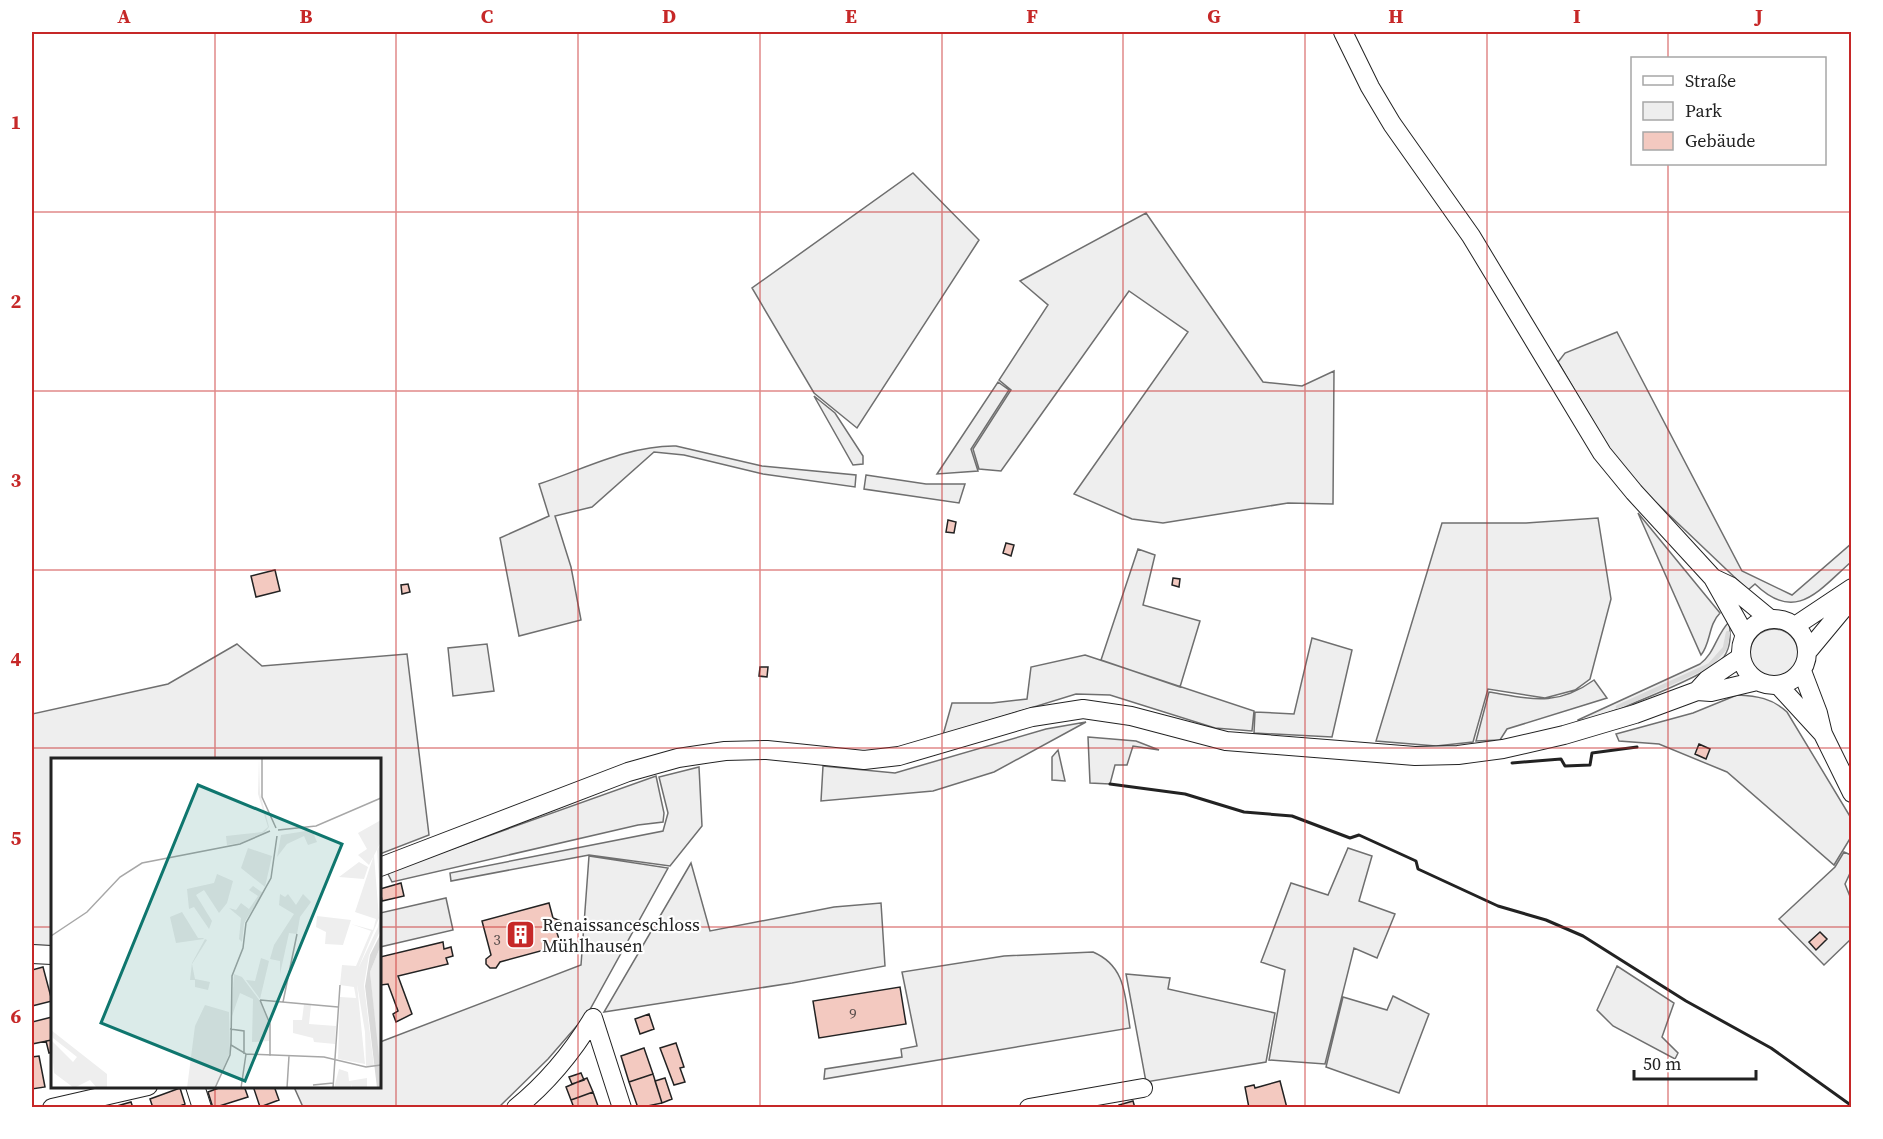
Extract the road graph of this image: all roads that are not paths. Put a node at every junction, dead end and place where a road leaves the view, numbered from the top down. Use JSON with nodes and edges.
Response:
{"nodes":[{"id":1,"x":1343,"y":32,"type":"edge"},
{"id":2,"x":1713,"y":578,"type":"junction"},
{"id":3,"x":1851,"y":588,"type":"edge"},
{"id":4,"x":1851,"y":598,"type":"edge"},
{"id":5,"x":1770,"y":619,"type":"junction"},
{"id":6,"x":1795,"y":626,"type":"junction"},
{"id":7,"x":1745,"y":636,"type":"junction"},
{"id":8,"x":1808,"y":651,"type":"junction"},
{"id":9,"x":1741,"y":657,"type":"junction"},
{"id":10,"x":1802,"y":671,"type":"junction"},
{"id":11,"x":1757,"y":681,"type":"junction"},
{"id":12,"x":1778,"y":686,"type":"junction"},
{"id":13,"x":1697,"y":691,"type":"junction"},
{"id":14,"x":1822,"y":734,"type":"junction"},
{"id":15,"x":1851,"y":792,"type":"edge"},
{"id":16,"x":381,"y":867,"type":"edge"},
{"id":17,"x":32,"y":954,"type":"edge"},
{"id":18,"x":51,"y":955,"type":"edge"},
{"id":19,"x":139,"y":1088,"type":"edge"},
{"id":20,"x":196,"y":1088,"type":"edge"},
{"id":21,"x":1143,"y":1088,"type":"dead end"},
{"id":22,"x":52,"y":1107,"type":"edge"},
{"id":23,"x":202,"y":1107,"type":"edge"},
{"id":24,"x":516,"y":1107,"type":"edge"},
{"id":25,"x":622,"y":1107,"type":"edge"},
{"id":26,"x":1029,"y":1107,"type":"edge"}],
"edges":[{"from":1,"to":2,"type":"street"},
{"from":2,"to":5,"type":"street"},
{"from":2,"to":7,"type":"street"},
{"from":3,"to":6,"type":"street"},
{"from":4,"to":8,"type":"street"},
{"from":5,"to":6,"type":"street"},
{"from":5,"to":7,"type":"street"},
{"from":6,"to":8,"type":"street"},
{"from":7,"to":9,"type":"street"},
{"from":8,"to":10,"type":"street"},
{"from":9,"to":11,"type":"street"},
{"from":9,"to":13,"type":"street"},
{"from":10,"to":12,"type":"street"},
{"from":10,"to":14,"type":"street"},
{"from":11,"to":12,"type":"street"},
{"from":11,"to":13,"type":"street"},
{"from":12,"to":14,"type":"street"},
{"from":13,"to":16,"type":"street"},
{"from":14,"to":15,"type":"street"},
{"from":17,"to":18,"type":"street"},
{"from":19,"to":22,"type":"street"},
{"from":20,"to":23,"type":"street"},
{"from":21,"to":26,"type":"street"},
{"from":24,"to":25,"type":"street"}]}
